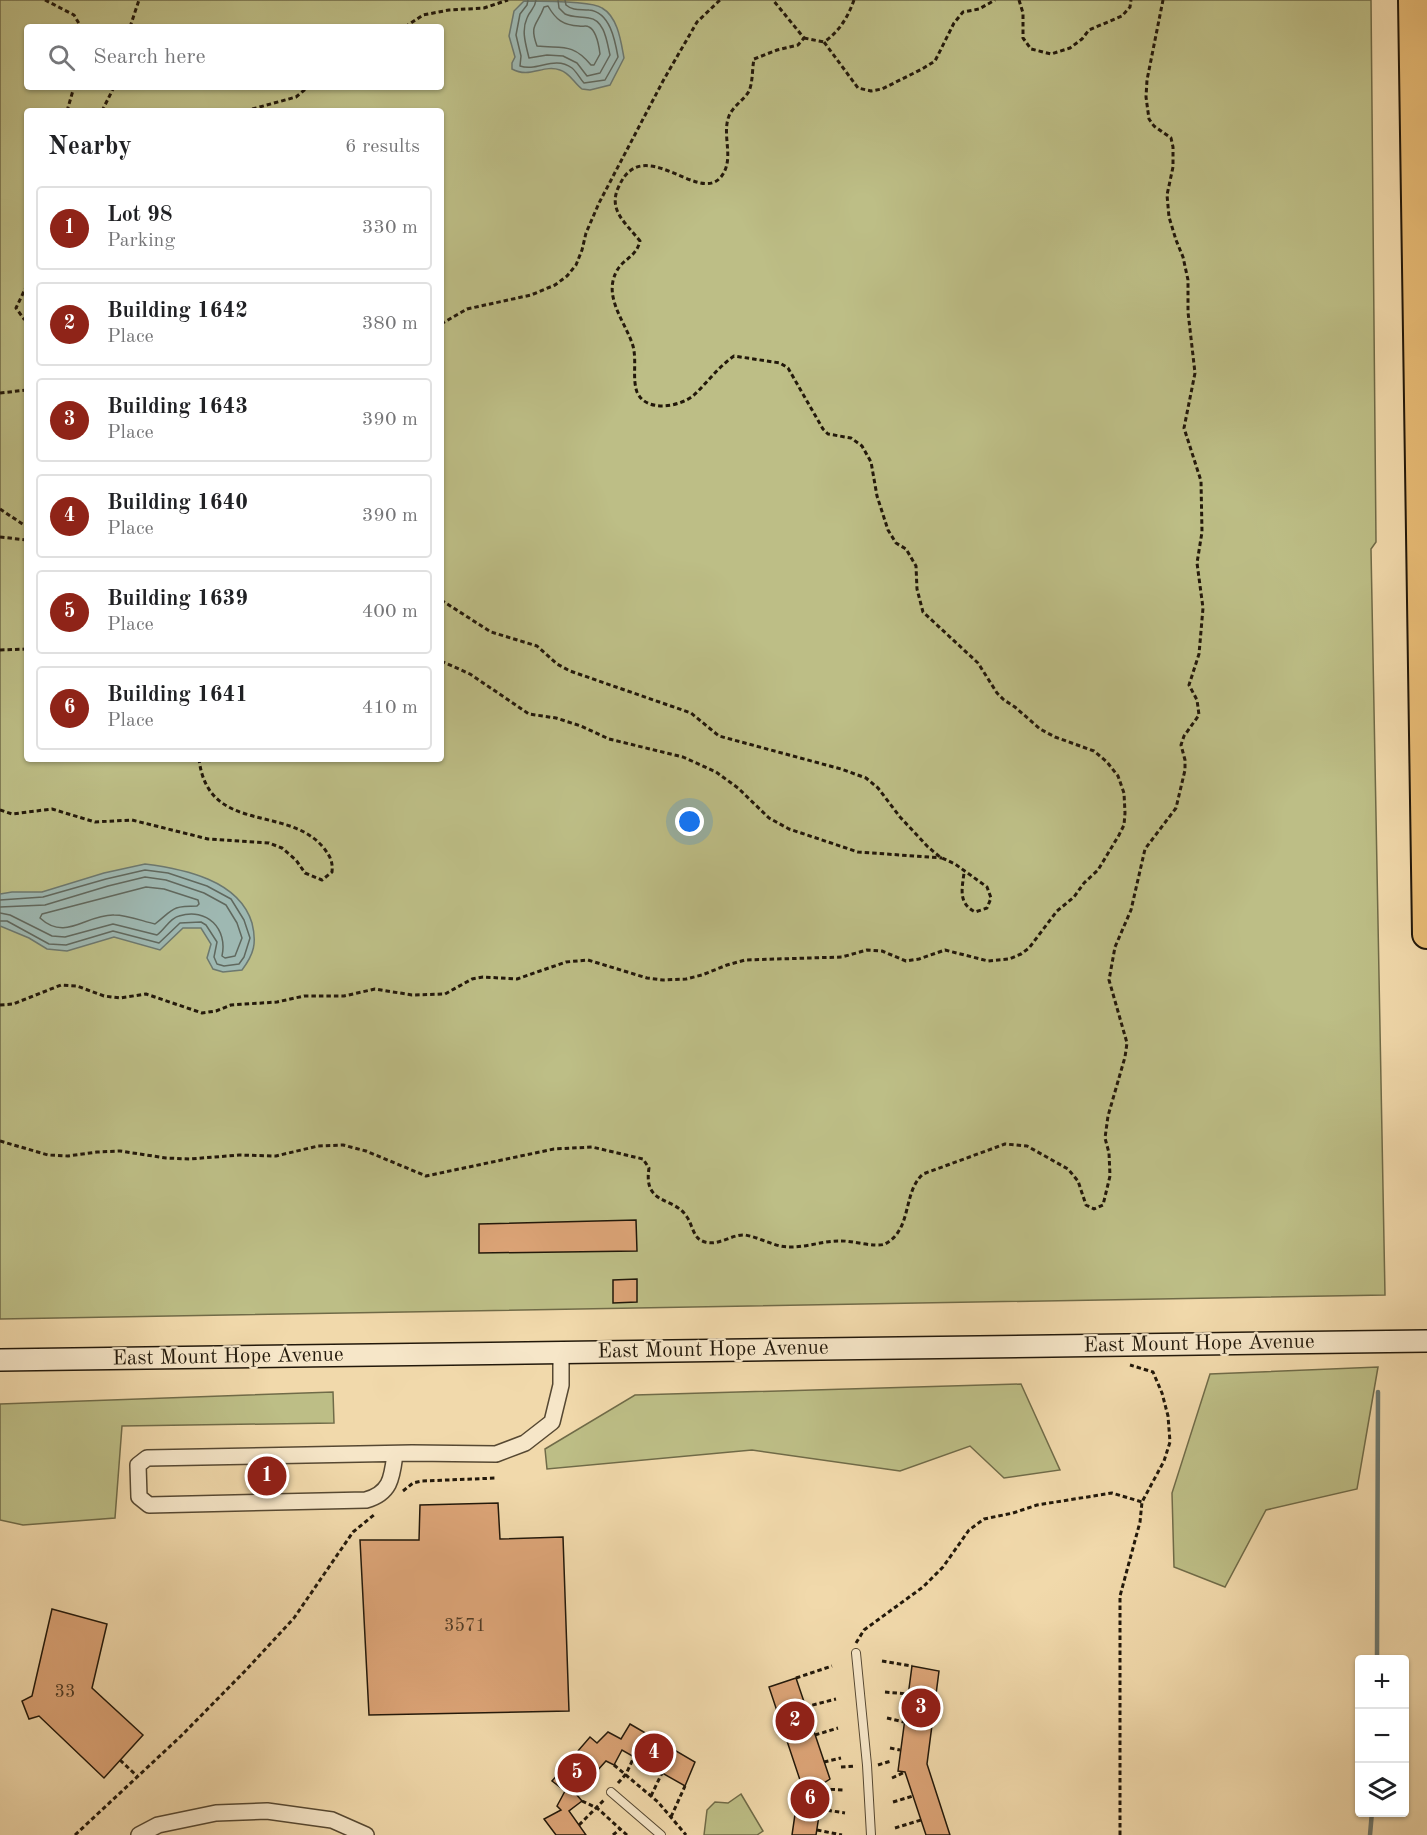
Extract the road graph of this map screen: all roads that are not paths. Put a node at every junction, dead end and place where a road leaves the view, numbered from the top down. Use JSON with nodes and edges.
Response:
{"nodes":[{"id":1,"x":1413,"y":0,"type":"edge"},
{"id":2,"x":1427,"y":934,"type":"edge"},
{"id":3,"x":1427,"y":1341,"type":"edge"},
{"id":4,"x":561,"y":1352,"type":"junction"},
{"id":5,"x":0,"y":1360,"type":"edge"},
{"id":6,"x":395,"y":1454,"type":"junction"},
{"id":7,"x":856,"y":1653,"type":"road end"},
{"id":8,"x":611,"y":1792,"type":"dead end"},
{"id":9,"x":139,"y":1835,"type":"edge"},
{"id":10,"x":366,"y":1835,"type":"edge"},
{"id":11,"x":661,"y":1835,"type":"edge"},
{"id":12,"x":871,"y":1835,"type":"edge"}],
"edges":[{"from":1,"to":2,"type":"highway"},
{"from":3,"to":4,"type":"street","name":"East Mount Hope Avenue"},
{"from":4,"to":5,"type":"street","name":"East Mount Hope Avenue"},
{"from":4,"to":6,"type":"street"},
{"from":6,"to":6,"type":"street"},
{"from":7,"to":12,"type":"lane"},
{"from":8,"to":11,"type":"lane"},
{"from":9,"to":10,"type":"street"}]}
